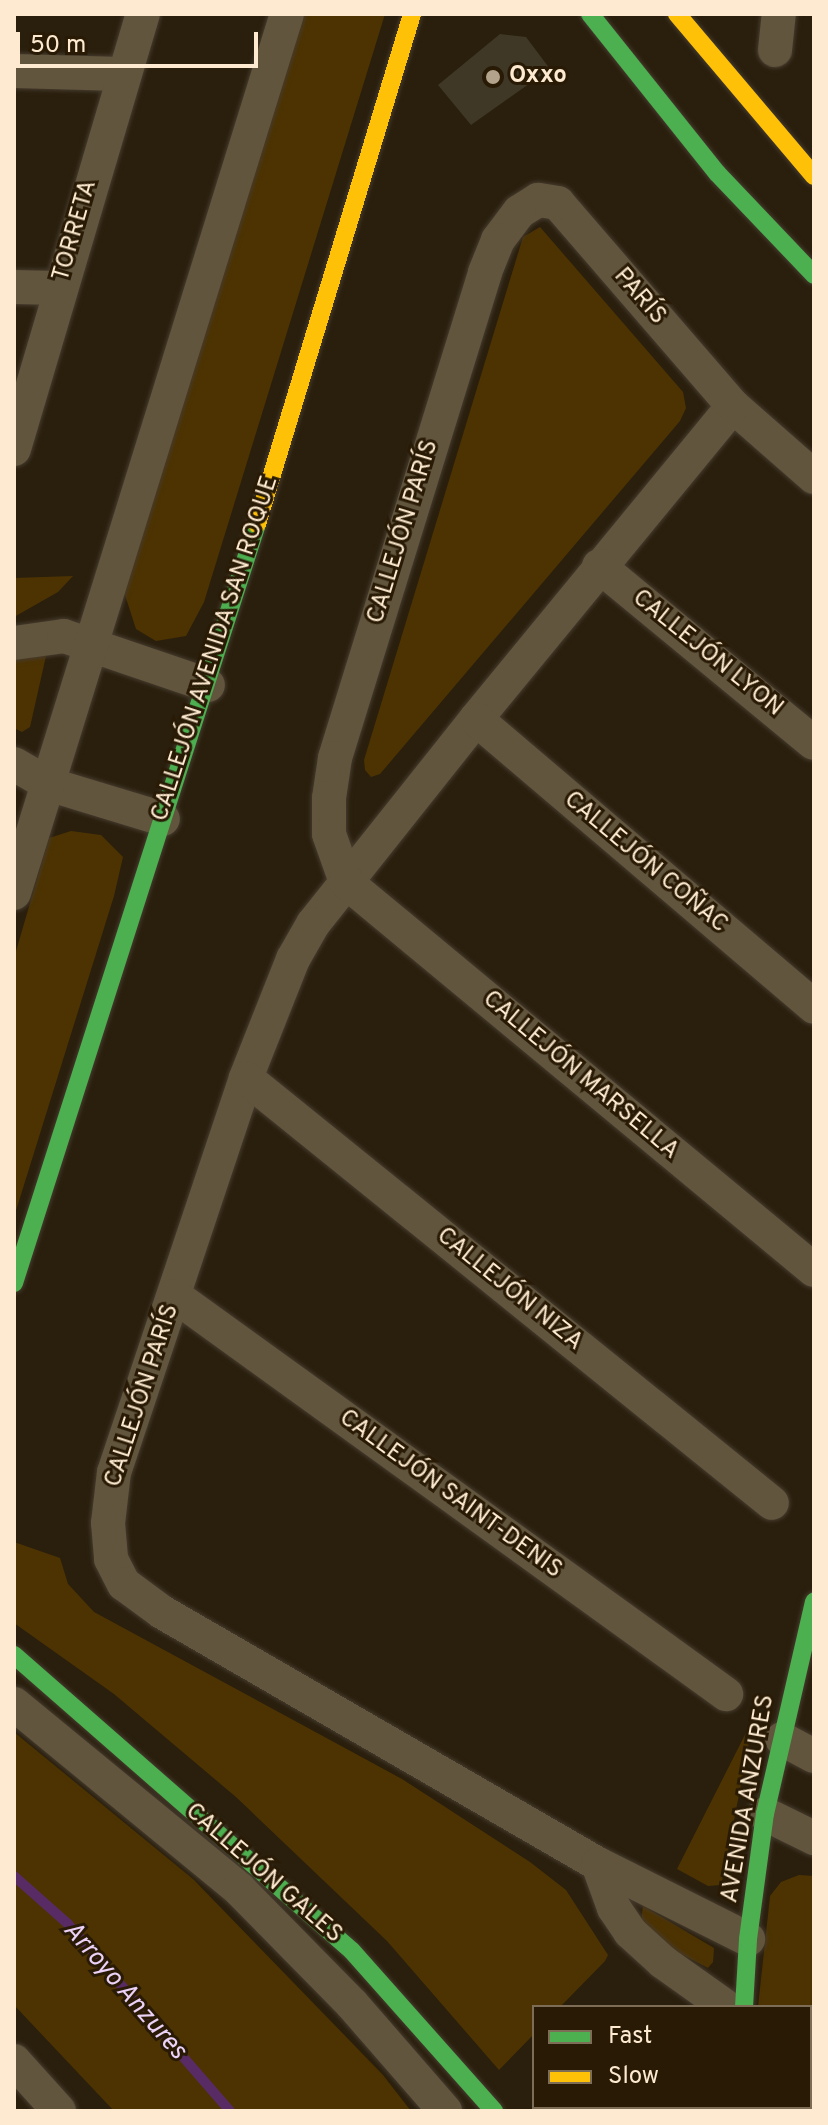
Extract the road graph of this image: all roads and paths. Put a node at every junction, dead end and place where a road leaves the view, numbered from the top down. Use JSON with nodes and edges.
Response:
{"nodes":[{"id":1,"x":143,"y":14,"type":"edge"},
{"id":2,"x":287,"y":14,"type":"edge"},
{"id":3,"x":412,"y":14,"type":"edge"},
{"id":4,"x":590,"y":14,"type":"edge"},
{"id":5,"x":677,"y":14,"type":"edge"},
{"id":6,"x":779,"y":14,"type":"edge"},
{"id":7,"x":775,"y":50,"type":"dead end"},
{"id":8,"x":14,"y":71,"type":"edge"},
{"id":9,"x":122,"y":74,"type":"junction"},
{"id":10,"x":814,"y":176,"type":"edge"},
{"id":11,"x":538,"y":200,"type":"joint"},
{"id":12,"x":814,"y":275,"type":"edge"},
{"id":13,"x":14,"y":287,"type":"edge"},
{"id":14,"x":59,"y":288,"type":"junction"},
{"id":15,"x":733,"y":406,"type":"junction"},
{"id":16,"x":14,"y":449,"type":"edge"},
{"id":17,"x":814,"y":477,"type":"edge"},
{"id":18,"x":599,"y":566,"type":"junction"},
{"id":19,"x":14,"y":643,"type":"edge"},
{"id":20,"x":94,"y":644,"type":"junction"},
{"id":21,"x":208,"y":685,"type":"junction"},
{"id":22,"x":476,"y":719,"type":"junction"},
{"id":23,"x":814,"y":743,"type":"edge"},
{"id":24,"x":14,"y":764,"type":"edge"},
{"id":25,"x":48,"y":784,"type":"junction"},
{"id":26,"x":163,"y":819,"type":"junction"},
{"id":27,"x":346,"y":882,"type":"junction"},
{"id":28,"x":14,"y":893,"type":"edge"},
{"id":29,"x":814,"y":1007,"type":"edge"},
{"id":30,"x":246,"y":1078,"type":"junction"},
{"id":31,"x":814,"y":1270,"type":"edge"},
{"id":32,"x":14,"y":1283,"type":"edge"},
{"id":33,"x":175,"y":1296,"type":"junction"},
{"id":34,"x":772,"y":1503,"type":"dead end"},
{"id":35,"x":814,"y":1602,"type":"edge"},
{"id":36,"x":14,"y":1655,"type":"edge"},
{"id":37,"x":726,"y":1694,"type":"dead end"},
{"id":38,"x":14,"y":1704,"type":"edge"},
{"id":39,"x":782,"y":1739,"type":"junction"},
{"id":40,"x":814,"y":1756,"type":"edge"},
{"id":41,"x":765,"y":1814,"type":"junction"},
{"id":42,"x":814,"y":1838,"type":"edge"},
{"id":43,"x":598,"y":1864,"type":"junction"},
{"id":44,"x":748,"y":1939,"type":"junction"},
{"id":45,"x":723,"y":2005,"type":"edge"},
{"id":46,"x":744,"y":2005,"type":"edge"},
{"id":47,"x":14,"y":2061,"type":"edge"},
{"id":48,"x":485,"y":2107,"type":"edge"},
{"id":49,"x":59,"y":2111,"type":"edge"},
{"id":50,"x":445,"y":2111,"type":"edge"}],
"edges":[{"from":1,"to":9,"type":"street","name":"TORRETA"},
{"from":2,"to":20,"type":"street"},
{"from":3,"to":21,"type":"street","name":"CALLEJÓN AVENIDA SAN ROQUE"},
{"from":4,"to":12,"type":"street"},
{"from":5,"to":10,"type":"street"},
{"from":6,"to":7,"type":"street"},
{"from":8,"to":9,"type":"street"},
{"from":9,"to":14,"type":"street","name":"TORRETA"},
{"from":11,"to":15,"type":"street","name":"PARÍS"},
{"from":11,"to":27,"type":"street","name":"CALLEJÓN PARÍS"},
{"from":13,"to":14,"type":"street"},
{"from":14,"to":16,"type":"street","name":"TORRETA"},
{"from":15,"to":17,"type":"street","name":"PARÍS"},
{"from":15,"to":18,"type":"street","name":"CALLEJÓN PARÍS"},
{"from":18,"to":22,"type":"street","name":"CALLEJÓN PARÍS"},
{"from":18,"to":23,"type":"street","name":"CALLEJÓN LYON"},
{"from":19,"to":20,"type":"street"},
{"from":20,"to":21,"type":"street"},
{"from":20,"to":25,"type":"street"},
{"from":21,"to":26,"type":"street","name":"CALLEJÓN AVENIDA SAN ROQUE"},
{"from":22,"to":27,"type":"street","name":"CALLEJÓN PARÍS"},
{"from":22,"to":29,"type":"street","name":"CALLEJÓN COÑAC"},
{"from":24,"to":25,"type":"street"},
{"from":25,"to":26,"type":"street"},
{"from":25,"to":28,"type":"street"},
{"from":26,"to":32,"type":"street","name":"CALLEJÓN AVENIDA SAN ROQUE"},
{"from":27,"to":30,"type":"street","name":"CALLEJÓN PARÍS"},
{"from":27,"to":31,"type":"street","name":"CALLEJÓN MARSELLA"},
{"from":30,"to":33,"type":"street","name":"CALLEJÓN PARÍS"},
{"from":30,"to":34,"type":"street","name":"CALLEJÓN NIZA"},
{"from":33,"to":37,"type":"street","name":"CALLEJÓN SAINT-DENIS"},
{"from":33,"to":43,"type":"street","name":"CALLEJÓN PARÍS"},
{"from":35,"to":39,"type":"street","name":"AVENIDA ANZURES"},
{"from":36,"to":48,"type":"street","name":"CALLEJÓN GALES"},
{"from":38,"to":50,"type":"street","name":"CALLEJÓN GALES"},
{"from":39,"to":40,"type":"street"},
{"from":39,"to":41,"type":"street","name":"AVENIDA ANZURES"},
{"from":41,"to":42,"type":"street"},
{"from":41,"to":44,"type":"street","name":"AVENIDA ANZURES"},
{"from":43,"to":44,"type":"street","name":"CALLEJÓN PARÍS"},
{"from":43,"to":45,"type":"street"},
{"from":44,"to":46,"type":"street","name":"AVENIDA ANZURES"},
{"from":47,"to":49,"type":"street"}]}
